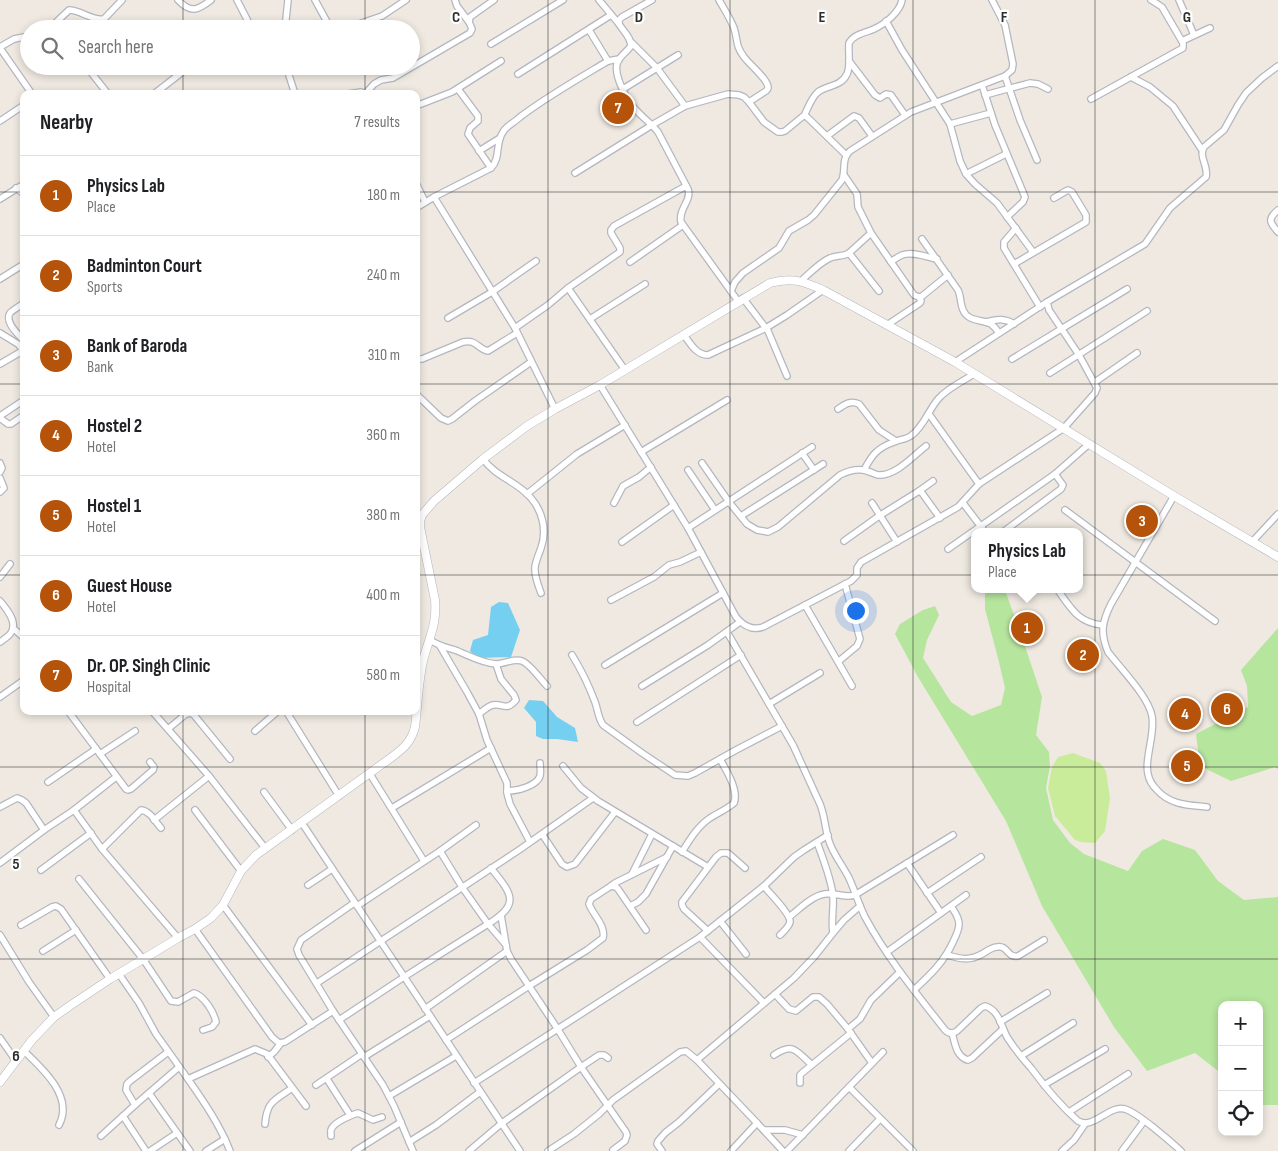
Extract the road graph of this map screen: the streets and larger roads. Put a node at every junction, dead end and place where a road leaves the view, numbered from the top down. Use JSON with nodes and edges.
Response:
{"nodes":[{"id":1,"x":122,"y":0,"type":"edge"},
{"id":2,"x":211,"y":0,"type":"edge"},
{"id":3,"x":236,"y":0,"type":"edge"},
{"id":4,"x":288,"y":0,"type":"edge"},
{"id":5,"x":315,"y":0,"type":"edge"},
{"id":6,"x":406,"y":0,"type":"edge"},
{"id":7,"x":455,"y":0,"type":"edge"},
{"id":8,"x":494,"y":0,"type":"edge"},
{"id":9,"x":563,"y":0,"type":"edge"},
{"id":10,"x":600,"y":0,"type":"edge"},
{"id":11,"x":652,"y":0,"type":"edge"},
{"id":12,"x":719,"y":0,"type":"edge"},
{"id":13,"x":902,"y":0,"type":"edge"},
{"id":14,"x":992,"y":0,"type":"edge"},
{"id":15,"x":1151,"y":0,"type":"edge"},
{"id":16,"x":1179,"y":0,"type":"edge"},
{"id":17,"x":177,"y":1,"type":"edge"},
{"id":18,"x":611,"y":15,"type":"junction"},
{"id":19,"x":57,"y":20,"type":"edge"},
{"id":20,"x":98,"y":20,"type":"edge"},
{"id":21,"x":98,"y":20,"type":"edge"},
{"id":22,"x":248,"y":20,"type":"edge"},
{"id":23,"x":287,"y":20,"type":"edge"},
{"id":24,"x":326,"y":20,"type":"edge"},
{"id":25,"x":370,"y":20,"type":"edge"},
{"id":26,"x":886,"y":21,"type":"junction"},
{"id":27,"x":469,"y":22,"type":"junction"},
{"id":28,"x":619,"y":24,"type":"junction"},
{"id":29,"x":1210,"y":28,"type":"dead end"},
{"id":30,"x":589,"y":30,"type":"junction"},
{"id":31,"x":1194,"y":35,"type":"junction"},
{"id":32,"x":20,"y":38,"type":"edge"},
{"id":33,"x":1182,"y":41,"type":"junction"},
{"id":34,"x":631,"y":42,"type":"junction"},
{"id":35,"x":492,"y":44,"type":"dead end"},
{"id":36,"x":0,"y":48,"type":"edge"},
{"id":37,"x":678,"y":55,"type":"dead end"},
{"id":38,"x":2,"y":57,"type":"edge"},
{"id":39,"x":619,"y":59,"type":"junction"},
{"id":40,"x":501,"y":61,"type":"dead end"},
{"id":41,"x":608,"y":61,"type":"junction"},
{"id":42,"x":849,"y":61,"type":"junction"},
{"id":43,"x":420,"y":62,"type":"edge"},
{"id":44,"x":1278,"y":66,"type":"edge"},
{"id":45,"x":657,"y":68,"type":"junction"},
{"id":46,"x":518,"y":74,"type":"dead end"},
{"id":47,"x":93,"y":75,"type":"edge"},
{"id":48,"x":178,"y":75,"type":"edge"},
{"id":49,"x":288,"y":75,"type":"edge"},
{"id":50,"x":398,"y":75,"type":"edge"},
{"id":51,"x":1005,"y":76,"type":"junction"},
{"id":52,"x":1131,"y":77,"type":"junction"},
{"id":53,"x":982,"y":84,"type":"junction"},
{"id":54,"x":1009,"y":88,"type":"junction"},
{"id":55,"x":458,"y":89,"type":"junction"},
{"id":56,"x":623,"y":89,"type":"junction"},
{"id":57,"x":1048,"y":89,"type":"dead end"},
{"id":58,"x":29,"y":90,"type":"edge"},
{"id":59,"x":105,"y":90,"type":"edge"},
{"id":60,"x":159,"y":90,"type":"edge"},
{"id":61,"x":294,"y":90,"type":"edge"},
{"id":62,"x":368,"y":90,"type":"edge"},
{"id":63,"x":985,"y":95,"type":"junction"},
{"id":64,"x":1092,"y":99,"type":"dead end"},
{"id":65,"x":749,"y":102,"type":"junction"},
{"id":66,"x":935,"y":102,"type":"junction"},
{"id":67,"x":420,"y":104,"type":"edge"},
{"id":68,"x":685,"y":106,"type":"junction"},
{"id":69,"x":20,"y":108,"type":"edge"},
{"id":70,"x":991,"y":113,"type":"junction"},
{"id":71,"x":905,"y":115,"type":"junction"},
{"id":72,"x":804,"y":116,"type":"junction"},
{"id":73,"x":0,"y":122,"type":"edge"},
{"id":74,"x":950,"y":124,"type":"junction"},
{"id":75,"x":652,"y":125,"type":"junction"},
{"id":76,"x":827,"y":136,"type":"junction"},
{"id":77,"x":872,"y":136,"type":"junction"},
{"id":78,"x":500,"y":138,"type":"junction"},
{"id":79,"x":1202,"y":150,"type":"junction"},
{"id":80,"x":479,"y":151,"type":"junction"},
{"id":81,"x":846,"y":154,"type":"junction"},
{"id":82,"x":1006,"y":154,"type":"junction"},
{"id":83,"x":1036,"y":160,"type":"dead end"},
{"id":84,"x":491,"y":168,"type":"junction"},
{"id":85,"x":575,"y":172,"type":"dead end"},
{"id":86,"x":966,"y":174,"type":"junction"},
{"id":87,"x":844,"y":175,"type":"junction"},
{"id":88,"x":20,"y":186,"type":"edge"},
{"id":89,"x":686,"y":186,"type":"junction"},
{"id":90,"x":16,"y":188,"type":"junction"},
{"id":91,"x":20,"y":191,"type":"edge"},
{"id":92,"x":420,"y":191,"type":"edge"},
{"id":93,"x":434,"y":197,"type":"junction"},
{"id":94,"x":0,"y":198,"type":"edge"},
{"id":95,"x":1054,"y":198,"type":"dead end"},
{"id":96,"x":425,"y":202,"type":"junction"},
{"id":97,"x":420,"y":205,"type":"edge"},
{"id":98,"x":1278,"y":210,"type":"edge"},
{"id":99,"x":1007,"y":216,"type":"junction"},
{"id":100,"x":683,"y":225,"type":"junction"},
{"id":101,"x":1016,"y":228,"type":"junction"},
{"id":102,"x":871,"y":232,"type":"junction"},
{"id":103,"x":1278,"y":232,"type":"edge"},
{"id":104,"x":922,"y":239,"type":"dead end"},
{"id":105,"x":1033,"y":252,"type":"junction"},
{"id":106,"x":849,"y":253,"type":"junction"},
{"id":107,"x":937,"y":260,"type":"junction"},
{"id":108,"x":536,"y":261,"type":"dead end"},
{"id":109,"x":630,"y":262,"type":"dead end"},
{"id":110,"x":891,"y":262,"type":"junction"},
{"id":111,"x":1014,"y":264,"type":"junction"},
{"id":112,"x":20,"y":266,"type":"edge"},
{"id":113,"x":948,"y":275,"type":"junction"},
{"id":114,"x":0,"y":279,"type":"edge"},
{"id":115,"x":801,"y":281,"type":"junction"},
{"id":116,"x":645,"y":284,"type":"dead end"},
{"id":117,"x":568,"y":288,"type":"junction"},
{"id":118,"x":1127,"y":289,"type":"dead end"},
{"id":119,"x":823,"y":290,"type":"junction"},
{"id":120,"x":731,"y":291,"type":"junction"},
{"id":121,"x":879,"y":291,"type":"dead end"},
{"id":122,"x":492,"y":292,"type":"junction"},
{"id":123,"x":919,"y":298,"type":"junction"},
{"id":124,"x":741,"y":300,"type":"junction"},
{"id":125,"x":1047,"y":302,"type":"junction"},
{"id":126,"x":20,"y":306,"type":"edge"},
{"id":127,"x":1040,"y":307,"type":"junction"},
{"id":128,"x":1147,"y":311,"type":"dead end"},
{"id":129,"x":448,"y":318,"type":"dead end"},
{"id":130,"x":590,"y":319,"type":"junction"},
{"id":131,"x":986,"y":322,"type":"junction"},
{"id":132,"x":1014,"y":324,"type":"junction"},
{"id":133,"x":887,"y":325,"type":"junction"},
{"id":134,"x":766,"y":328,"type":"junction"},
{"id":135,"x":1062,"y":330,"type":"junction"},
{"id":136,"x":516,"y":331,"type":"junction"},
{"id":137,"x":0,"y":333,"type":"edge"},
{"id":138,"x":999,"y":333,"type":"junction"},
{"id":139,"x":684,"y":335,"type":"junction"},
{"id":140,"x":20,"y":336,"type":"edge"},
{"id":141,"x":20,"y":346,"type":"edge"},
{"id":142,"x":20,"y":353,"type":"edge"},
{"id":143,"x":1137,"y":353,"type":"dead end"},
{"id":144,"x":1079,"y":355,"type":"junction"},
{"id":145,"x":420,"y":359,"type":"edge"},
{"id":146,"x":1012,"y":359,"type":"dead end"},
{"id":147,"x":531,"y":362,"type":"junction"},
{"id":148,"x":955,"y":362,"type":"junction"},
{"id":149,"x":0,"y":364,"type":"edge"},
{"id":150,"x":625,"y":370,"type":"junction"},
{"id":151,"x":1050,"y":373,"type":"dead end"},
{"id":152,"x":974,"y":374,"type":"junction"},
{"id":153,"x":787,"y":376,"type":"dead end"},
{"id":154,"x":1095,"y":382,"type":"junction"},
{"id":155,"x":600,"y":385,"type":"junction"},
{"id":156,"x":420,"y":398,"type":"edge"},
{"id":157,"x":726,"y":400,"type":"dead end"},
{"id":158,"x":20,"y":403,"type":"edge"},
{"id":159,"x":555,"y":409,"type":"junction"},
{"id":160,"x":838,"y":409,"type":"dead end"},
{"id":161,"x":929,"y":414,"type":"junction"},
{"id":162,"x":0,"y":417,"type":"edge"},
{"id":163,"x":20,"y":418,"type":"edge"},
{"id":164,"x":625,"y":425,"type":"junction"},
{"id":165,"x":1064,"y":428,"type":"junction"},
{"id":166,"x":896,"y":441,"type":"junction"},
{"id":167,"x":1089,"y":444,"type":"junction"},
{"id":168,"x":926,"y":446,"type":"dead end"},
{"id":169,"x":812,"y":447,"type":"dead end"},
{"id":170,"x":642,"y":452,"type":"junction"},
{"id":171,"x":802,"y":453,"type":"junction"},
{"id":172,"x":483,"y":459,"type":"junction"},
{"id":173,"x":0,"y":463,"type":"edge"},
{"id":174,"x":702,"y":463,"type":"dead end"},
{"id":175,"x":823,"y":464,"type":"dead end"},
{"id":176,"x":651,"y":467,"type":"junction"},
{"id":177,"x":688,"y":470,"type":"dead end"},
{"id":178,"x":814,"y":470,"type":"junction"},
{"id":179,"x":864,"y":470,"type":"junction"},
{"id":180,"x":0,"y":472,"type":"edge"},
{"id":181,"x":1055,"y":474,"type":"junction"},
{"id":182,"x":0,"y":478,"type":"edge"},
{"id":183,"x":933,"y":481,"type":"dead end"},
{"id":184,"x":979,"y":484,"type":"junction"},
{"id":185,"x":919,"y":491,"type":"junction"},
{"id":186,"x":0,"y":492,"type":"edge"},
{"id":187,"x":527,"y":494,"type":"junction"},
{"id":188,"x":1174,"y":496,"type":"junction"},
{"id":189,"x":729,"y":502,"type":"junction"},
{"id":190,"x":614,"y":503,"type":"dead end"},
{"id":191,"x":872,"y":503,"type":"dead end"},
{"id":192,"x":963,"y":503,"type":"junction"},
{"id":193,"x":674,"y":505,"type":"junction"},
{"id":194,"x":715,"y":510,"type":"junction"},
{"id":195,"x":1065,"y":510,"type":"dead end"},
{"id":196,"x":420,"y":514,"type":"edge"},
{"id":197,"x":1278,"y":514,"type":"edge"},
{"id":198,"x":741,"y":516,"type":"junction"},
{"id":199,"x":879,"y":516,"type":"junction"},
{"id":200,"x":940,"y":518,"type":"junction"},
{"id":201,"x":420,"y":527,"type":"edge"},
{"id":202,"x":688,"y":528,"type":"junction"},
{"id":203,"x":982,"y":528,"type":"edge"},
{"id":204,"x":984,"y":528,"type":"edge"},
{"id":205,"x":1008,"y":528,"type":"edge"},
{"id":206,"x":971,"y":536,"type":"edge"},
{"id":207,"x":844,"y":541,"type":"dead end"},
{"id":208,"x":622,"y":542,"type":"dead end"},
{"id":209,"x":897,"y":542,"type":"junction"},
{"id":210,"x":1252,"y":542,"type":"junction"},
{"id":211,"x":948,"y":549,"type":"dead end"},
{"id":212,"x":701,"y":552,"type":"junction"},
{"id":213,"x":1278,"y":557,"type":"edge"},
{"id":214,"x":1135,"y":562,"type":"junction"},
{"id":215,"x":10,"y":564,"type":"dead end"},
{"id":216,"x":0,"y":577,"type":"edge"},
{"id":217,"x":846,"y":584,"type":"junction"},
{"id":218,"x":541,"y":593,"type":"dead end"},
{"id":219,"x":723,"y":593,"type":"junction"},
{"id":220,"x":1060,"y":593,"type":"edge"},
{"id":221,"x":611,"y":600,"type":"dead end"},
{"id":222,"x":0,"y":601,"type":"edge"},
{"id":223,"x":805,"y":605,"type":"junction"},
{"id":224,"x":1215,"y":621,"type":"dead end"},
{"id":225,"x":740,"y":622,"type":"junction"},
{"id":226,"x":1102,"y":624,"type":"junction"},
{"id":227,"x":13,"y":628,"type":"junction"},
{"id":228,"x":727,"y":632,"type":"junction"},
{"id":229,"x":20,"y":634,"type":"edge"},
{"id":230,"x":430,"y":640,"type":"junction"},
{"id":231,"x":0,"y":642,"type":"edge"},
{"id":232,"x":440,"y":646,"type":"junction"},
{"id":233,"x":572,"y":655,"type":"dead end"},
{"id":234,"x":741,"y":655,"type":"junction"},
{"id":235,"x":839,"y":661,"type":"junction"},
{"id":236,"x":496,"y":664,"type":"junction"},
{"id":237,"x":605,"y":665,"type":"dead end"},
{"id":238,"x":420,"y":673,"type":"edge"},
{"id":239,"x":820,"y":673,"type":"dead end"},
{"id":240,"x":20,"y":683,"type":"edge"},
{"id":241,"x":547,"y":686,"type":"dead end"},
{"id":242,"x":642,"y":686,"type":"dead end"},
{"id":243,"x":852,"y":686,"type":"dead end"},
{"id":244,"x":0,"y":697,"type":"edge"},
{"id":245,"x":769,"y":704,"type":"junction"},
{"id":246,"x":479,"y":714,"type":"junction"},
{"id":247,"x":71,"y":715,"type":"edge"},
{"id":248,"x":155,"y":715,"type":"edge"},
{"id":249,"x":185,"y":715,"type":"edge"},
{"id":250,"x":193,"y":715,"type":"edge"},
{"id":251,"x":273,"y":715,"type":"edge"},
{"id":252,"x":288,"y":715,"type":"edge"},
{"id":253,"x":416,"y":715,"type":"edge"},
{"id":254,"x":637,"y":722,"type":"dead end"},
{"id":255,"x":782,"y":726,"type":"junction"},
{"id":256,"x":168,"y":730,"type":"junction"},
{"id":257,"x":135,"y":731,"type":"dead end"},
{"id":258,"x":255,"y":731,"type":"dead end"},
{"id":259,"x":491,"y":748,"type":"junction"},
{"id":260,"x":98,"y":752,"type":"junction"},
{"id":261,"x":230,"y":759,"type":"dead end"},
{"id":262,"x":720,"y":759,"type":"junction"},
{"id":263,"x":150,"y":762,"type":"dead end"},
{"id":264,"x":540,"y":764,"type":"dead end"},
{"id":265,"x":563,"y":766,"type":"dead end"},
{"id":266,"x":370,"y":774,"type":"junction"},
{"id":267,"x":208,"y":776,"type":"junction"},
{"id":268,"x":116,"y":777,"type":"junction"},
{"id":269,"x":48,"y":782,"type":"dead end"},
{"id":270,"x":507,"y":791,"type":"junction"},
{"id":271,"x":264,"y":792,"type":"dead end"},
{"id":272,"x":339,"y":796,"type":"junction"},
{"id":273,"x":593,"y":798,"type":"junction"},
{"id":274,"x":0,"y":807,"type":"edge"},
{"id":275,"x":1207,"y":807,"type":"dead end"},
{"id":276,"x":392,"y":808,"type":"junction"},
{"id":277,"x":74,"y":810,"type":"junction"},
{"id":278,"x":195,"y":810,"type":"dead end"},
{"id":279,"x":615,"y":812,"type":"junction"},
{"id":280,"x":154,"y":820,"type":"junction"},
{"id":281,"x":302,"y":823,"type":"junction"},
{"id":282,"x":476,"y":825,"type":"dead end"},
{"id":283,"x":161,"y":828,"type":"dead end"},
{"id":284,"x":44,"y":830,"type":"junction"},
{"id":285,"x":292,"y":830,"type":"junction"},
{"id":286,"x":91,"y":833,"type":"junction"},
{"id":287,"x":542,"y":834,"type":"junction"},
{"id":288,"x":652,"y":834,"type":"junction"},
{"id":289,"x":953,"y":835,"type":"dead end"},
{"id":290,"x":828,"y":836,"type":"junction"},
{"id":291,"x":530,"y":842,"type":"junction"},
{"id":292,"x":817,"y":842,"type":"junction"},
{"id":293,"x":673,"y":846,"type":"junction"},
{"id":294,"x":265,"y":848,"type":"junction"},
{"id":295,"x":102,"y":849,"type":"junction"},
{"id":296,"x":440,"y":850,"type":"junction"},
{"id":297,"x":682,"y":852,"type":"junction"},
{"id":298,"x":982,"y":857,"type":"dead end"},
{"id":299,"x":666,"y":858,"type":"junction"},
{"id":300,"x":424,"y":861,"type":"junction"},
{"id":301,"x":0,"y":863,"type":"edge"},
{"id":302,"x":907,"y":863,"type":"junction"},
{"id":303,"x":708,"y":867,"type":"junction"},
{"id":304,"x":491,"y":868,"type":"junction"},
{"id":305,"x":744,"y":868,"type":"dead end"},
{"id":306,"x":332,"y":869,"type":"junction"},
{"id":307,"x":41,"y":870,"type":"dead end"},
{"id":308,"x":241,"y":871,"type":"junction"},
{"id":309,"x":632,"y":874,"type":"junction"},
{"id":310,"x":79,"y":879,"type":"dead end"},
{"id":311,"x":308,"y":885,"type":"dead end"},
{"id":312,"x":611,"y":886,"type":"junction"},
{"id":313,"x":764,"y":886,"type":"junction"},
{"id":314,"x":462,"y":887,"type":"junction"},
{"id":315,"x":927,"y":893,"type":"junction"},
{"id":316,"x":832,"y":894,"type":"junction"},
{"id":317,"x":855,"y":895,"type":"junction"},
{"id":318,"x":966,"y":896,"type":"dead end"},
{"id":319,"x":223,"y":905,"type":"junction"},
{"id":320,"x":356,"y":905,"type":"junction"},
{"id":321,"x":630,"y":906,"type":"junction"},
{"id":322,"x":860,"y":906,"type":"junction"},
{"id":323,"x":951,"y":906,"type":"junction"},
{"id":324,"x":940,"y":913,"type":"junction"},
{"id":325,"x":501,"y":915,"type":"junction"},
{"id":326,"x":789,"y":917,"type":"junction"},
{"id":327,"x":720,"y":921,"type":"junction"},
{"id":328,"x":488,"y":924,"type":"junction"},
{"id":329,"x":21,"y":926,"type":"dead end"},
{"id":330,"x":195,"y":929,"type":"junction"},
{"id":331,"x":76,"y":930,"type":"junction"},
{"id":332,"x":646,"y":930,"type":"dead end"},
{"id":333,"x":708,"y":931,"type":"junction"},
{"id":334,"x":833,"y":933,"type":"junction"},
{"id":335,"x":0,"y":935,"type":"edge"},
{"id":336,"x":780,"y":935,"type":"dead end"},
{"id":337,"x":700,"y":937,"type":"junction"},
{"id":338,"x":178,"y":938,"type":"junction"},
{"id":339,"x":380,"y":940,"type":"junction"},
{"id":340,"x":1044,"y":940,"type":"dead end"},
{"id":341,"x":506,"y":948,"type":"junction"},
{"id":342,"x":43,"y":952,"type":"dead end"},
{"id":343,"x":887,"y":952,"type":"junction"},
{"id":344,"x":746,"y":954,"type":"dead end"},
{"id":345,"x":947,"y":955,"type":"junction"},
{"id":346,"x":143,"y":959,"type":"junction"},
{"id":347,"x":900,"y":972,"type":"junction"},
{"id":348,"x":119,"y":974,"type":"junction"},
{"id":349,"x":404,"y":977,"type":"junction"},
{"id":350,"x":110,"y":979,"type":"junction"},
{"id":351,"x":317,"y":983,"type":"junction"},
{"id":352,"x":528,"y":986,"type":"junction"},
{"id":353,"x":914,"y":990,"type":"junction"},
{"id":354,"x":1047,"y":993,"type":"dead end"},
{"id":355,"x":775,"y":994,"type":"junction"},
{"id":356,"x":764,"y":1003,"type":"junction"},
{"id":357,"x":425,"y":1009,"type":"junction"},
{"id":358,"x":333,"y":1011,"type":"junction"},
{"id":359,"x":430,"y":1016,"type":"junction"},
{"id":360,"x":54,"y":1017,"type":"junction"},
{"id":361,"x":339,"y":1020,"type":"junction"},
{"id":362,"x":1000,"y":1022,"type":"junction"},
{"id":363,"x":1073,"y":1023,"type":"dead end"},
{"id":364,"x":312,"y":1025,"type":"junction"},
{"id":365,"x":557,"y":1028,"type":"junction"},
{"id":366,"x":1002,"y":1029,"type":"junction"},
{"id":367,"x":202,"y":1030,"type":"dead end"},
{"id":368,"x":850,"y":1031,"type":"junction"},
{"id":369,"x":952,"y":1033,"type":"junction"},
{"id":370,"x":0,"y":1038,"type":"edge"},
{"id":371,"x":446,"y":1040,"type":"junction"},
{"id":372,"x":281,"y":1043,"type":"junction"},
{"id":373,"x":1105,"y":1048,"type":"dead end"},
{"id":374,"x":24,"y":1051,"type":"junction"},
{"id":375,"x":168,"y":1052,"type":"junction"},
{"id":376,"x":883,"y":1052,"type":"dead end"},
{"id":377,"x":774,"y":1055,"type":"dead end"},
{"id":378,"x":268,"y":1056,"type":"junction"},
{"id":379,"x":363,"y":1056,"type":"junction"},
{"id":380,"x":456,"y":1056,"type":"junction"},
{"id":381,"x":1021,"y":1056,"type":"junction"},
{"id":382,"x":608,"y":1058,"type":"dead end"},
{"id":383,"x":697,"y":1060,"type":"junction"},
{"id":384,"x":16,"y":1061,"type":"junction"},
{"id":385,"x":872,"y":1063,"type":"junction"},
{"id":386,"x":811,"y":1064,"type":"junction"},
{"id":387,"x":178,"y":1067,"type":"junction"},
{"id":388,"x":581,"y":1067,"type":"junction"},
{"id":389,"x":1128,"y":1074,"type":"dead end"},
{"id":390,"x":327,"y":1079,"type":"junction"},
{"id":391,"x":188,"y":1080,"type":"junction"},
{"id":392,"x":0,"y":1082,"type":"edge"},
{"id":393,"x":474,"y":1083,"type":"junction"},
{"id":394,"x":800,"y":1083,"type":"dead end"},
{"id":395,"x":719,"y":1084,"type":"junction"},
{"id":396,"x":1044,"y":1085,"type":"junction"},
{"id":397,"x":316,"y":1086,"type":"dead end"},
{"id":398,"x":292,"y":1088,"type":"junction"},
{"id":399,"x":849,"y":1088,"type":"junction"},
{"id":400,"x":480,"y":1092,"type":"junction"},
{"id":401,"x":149,"y":1093,"type":"junction"},
{"id":402,"x":390,"y":1096,"type":"junction"},
{"id":403,"x":608,"y":1104,"type":"junction"},
{"id":404,"x":135,"y":1105,"type":"junction"},
{"id":405,"x":306,"y":1106,"type":"dead end"},
{"id":406,"x":1069,"y":1112,"type":"junction"},
{"id":407,"x":350,"y":1115,"type":"junction"},
{"id":408,"x":123,"y":1116,"type":"junction"},
{"id":409,"x":382,"y":1117,"type":"dead end"},
{"id":410,"x":880,"y":1119,"type":"junction"},
{"id":411,"x":1144,"y":1121,"type":"junction"},
{"id":412,"x":401,"y":1122,"type":"junction"},
{"id":413,"x":502,"y":1123,"type":"junction"},
{"id":414,"x":757,"y":1123,"type":"junction"},
{"id":415,"x":266,"y":1124,"type":"dead end"},
{"id":416,"x":1086,"y":1124,"type":"junction"},
{"id":417,"x":58,"y":1126,"type":"dead end"},
{"id":418,"x":764,"y":1130,"type":"junction"},
{"id":419,"x":177,"y":1133,"type":"junction"},
{"id":420,"x":803,"y":1135,"type":"junction"},
{"id":421,"x":101,"y":1136,"type":"dead end"},
{"id":422,"x":331,"y":1136,"type":"dead end"},
{"id":423,"x":225,"y":1139,"type":"junction"},
{"id":424,"x":409,"y":1142,"type":"junction"},
{"id":425,"x":613,"y":1150,"type":"edge"},
{"id":426,"x":909,"y":1150,"type":"edge"},
{"id":427,"x":148,"y":1151,"type":"edge"},
{"id":428,"x":190,"y":1151,"type":"edge"},
{"id":429,"x":206,"y":1151,"type":"edge"},
{"id":430,"x":230,"y":1151,"type":"edge"},
{"id":431,"x":356,"y":1151,"type":"edge"},
{"id":432,"x":413,"y":1151,"type":"edge"},
{"id":433,"x":469,"y":1151,"type":"edge"},
{"id":434,"x":520,"y":1151,"type":"edge"},
{"id":435,"x":548,"y":1151,"type":"edge"},
{"id":436,"x":662,"y":1151,"type":"edge"},
{"id":437,"x":732,"y":1151,"type":"edge"},
{"id":438,"x":783,"y":1151,"type":"edge"},
{"id":439,"x":849,"y":1151,"type":"edge"},
{"id":440,"x":1062,"y":1151,"type":"edge"},
{"id":441,"x":1122,"y":1151,"type":"edge"},
{"id":442,"x":1181,"y":1151,"type":"edge"}],
"edges":[{"from":1,"to":20,"type":"street"},
{"from":2,"to":17,"type":"street"},
{"from":3,"to":22,"type":"street"},
{"from":4,"to":23,"type":"street"},
{"from":5,"to":24,"type":"street"},
{"from":6,"to":25,"type":"street"},
{"from":7,"to":27,"type":"street"},
{"from":8,"to":27,"type":"street"},
{"from":9,"to":35,"type":"street"},
{"from":10,"to":18,"type":"street"},
{"from":11,"to":28,"type":"street"},
{"from":12,"to":65,"type":"street"},
{"from":13,"to":26,"type":"street"},
{"from":14,"to":51,"type":"street"},
{"from":15,"to":33,"type":"street"},
{"from":16,"to":31,"type":"street"},
{"from":18,"to":28,"type":"street"},
{"from":18,"to":30,"type":"street"},
{"from":19,"to":21,"type":"street"},
{"from":26,"to":42,"type":"street"},
{"from":26,"to":66,"type":"street"},
{"from":27,"to":43,"type":"street"},
{"from":28,"to":34,"type":"street"},
{"from":29,"to":31,"type":"street"},
{"from":30,"to":41,"type":"street"},
{"from":30,"to":46,"type":"street"},
{"from":31,"to":33,"type":"street"},
{"from":32,"to":36,"type":"street"},
{"from":33,"to":52,"type":"street"},
{"from":34,"to":39,"type":"street"},
{"from":34,"to":45,"type":"street"},
{"from":36,"to":38,"type":"street"},
{"from":37,"to":45,"type":"street"},
{"from":38,"to":58,"type":"street"},
{"from":39,"to":41,"type":"street"},
{"from":39,"to":56,"type":"street"},
{"from":40,"to":55,"type":"street"},
{"from":41,"to":78,"type":"street"},
{"from":42,"to":71,"type":"street"},
{"from":42,"to":72,"type":"street"},
{"from":44,"to":79,"type":"street"},
{"from":45,"to":56,"type":"street"},
{"from":45,"to":68,"type":"street"},
{"from":47,"to":59,"type":"street"},
{"from":48,"to":60,"type":"street"},
{"from":49,"to":61,"type":"street"},
{"from":50,"to":62,"type":"street"},
{"from":51,"to":53,"type":"street"},
{"from":51,"to":54,"type":"street"},
{"from":52,"to":64,"type":"street"},
{"from":52,"to":79,"type":"street"},
{"from":53,"to":63,"type":"street"},
{"from":53,"to":66,"type":"street"},
{"from":54,"to":57,"type":"street"},
{"from":54,"to":63,"type":"street"},
{"from":54,"to":83,"type":"street"},
{"from":55,"to":67,"type":"street"},
{"from":55,"to":80,"type":"street"},
{"from":56,"to":75,"type":"street"},
{"from":63,"to":70,"type":"street"},
{"from":65,"to":68,"type":"street"},
{"from":65,"to":72,"type":"street"},
{"from":66,"to":71,"type":"street"},
{"from":66,"to":74,"type":"street"},
{"from":68,"to":75,"type":"street"},
{"from":69,"to":73,"type":"street"},
{"from":70,"to":74,"type":"street"},
{"from":70,"to":82,"type":"street"},
{"from":71,"to":77,"type":"street"},
{"from":72,"to":76,"type":"street"},
{"from":74,"to":86,"type":"street"},
{"from":75,"to":85,"type":"street"},
{"from":75,"to":89,"type":"street"},
{"from":76,"to":77,"type":"street"},
{"from":76,"to":81,"type":"street"},
{"from":77,"to":81,"type":"street"},
{"from":78,"to":80,"type":"street"},
{"from":78,"to":84,"type":"street"},
{"from":79,"to":125,"type":"street"},
{"from":80,"to":84,"type":"street"},
{"from":81,"to":87,"type":"street"},
{"from":82,"to":86,"type":"street"},
{"from":82,"to":99,"type":"street"},
{"from":84,"to":93,"type":"street"},
{"from":86,"to":99,"type":"street"},
{"from":87,"to":102,"type":"street"},
{"from":87,"to":120,"type":"street"},
{"from":88,"to":90,"type":"street"},
{"from":89,"to":100,"type":"street"},
{"from":89,"to":117,"type":"street"},
{"from":90,"to":91,"type":"street"},
{"from":90,"to":94,"type":"street"},
{"from":92,"to":96,"type":"street"},
{"from":93,"to":96,"type":"street"},
{"from":93,"to":122,"type":"street"},
{"from":95,"to":105,"type":"street"},
{"from":96,"to":97,"type":"street"},
{"from":98,"to":103,"type":"street"},
{"from":99,"to":101,"type":"street"},
{"from":100,"to":109,"type":"street"},
{"from":100,"to":120,"type":"street"},
{"from":101,"to":105,"type":"street"},
{"from":101,"to":111,"type":"street"},
{"from":102,"to":106,"type":"street"},
{"from":102,"to":110,"type":"street"},
{"from":104,"to":107,"type":"street"},
{"from":105,"to":111,"type":"street"},
{"from":106,"to":115,"type":"street"},
{"from":106,"to":121,"type":"street"},
{"from":107,"to":110,"type":"street"},
{"from":107,"to":113,"type":"street"},
{"from":108,"to":122,"type":"street"},
{"from":110,"to":123,"type":"street"},
{"from":111,"to":127,"type":"street"},
{"from":112,"to":114,"type":"street"},
{"from":113,"to":123,"type":"street"},
{"from":113,"to":131,"type":"street"},
{"from":115,"to":119,"type":"street"},
{"from":115,"to":124,"type":"street"},
{"from":116,"to":130,"type":"street"},
{"from":117,"to":130,"type":"street"},
{"from":117,"to":136,"type":"street"},
{"from":118,"to":135,"type":"street"},
{"from":119,"to":133,"type":"street"},
{"from":119,"to":134,"type":"street"},
{"from":120,"to":124,"type":"street"},
{"from":122,"to":129,"type":"street"},
{"from":122,"to":136,"type":"street"},
{"from":123,"to":133,"type":"street"},
{"from":124,"to":134,"type":"street"},
{"from":124,"to":139,"type":"street"},
{"from":125,"to":127,"type":"street"},
{"from":125,"to":135,"type":"street"},
{"from":126,"to":140,"type":"street"},
{"from":127,"to":132,"type":"street"},
{"from":128,"to":144,"type":"street"},
{"from":130,"to":150,"type":"street"},
{"from":131,"to":132,"type":"street"},
{"from":131,"to":138,"type":"street"},
{"from":132,"to":138,"type":"street"},
{"from":133,"to":148,"type":"street"},
{"from":134,"to":139,"type":"street"},
{"from":134,"to":153,"type":"street"},
{"from":135,"to":144,"type":"street"},
{"from":135,"to":146,"type":"street"},
{"from":136,"to":145,"type":"street"},
{"from":136,"to":147,"type":"street"},
{"from":137,"to":141,"type":"street"},
{"from":138,"to":148,"type":"street"},
{"from":139,"to":150,"type":"street"},
{"from":142,"to":149,"type":"street"},
{"from":143,"to":154,"type":"street"},
{"from":144,"to":151,"type":"street"},
{"from":144,"to":154,"type":"street"},
{"from":147,"to":156,"type":"street"},
{"from":147,"to":159,"type":"street"},
{"from":148,"to":152,"type":"street"},
{"from":150,"to":155,"type":"street"},
{"from":152,"to":161,"type":"street"},
{"from":152,"to":165,"type":"street"},
{"from":154,"to":165,"type":"street"},
{"from":155,"to":159,"type":"street"},
{"from":155,"to":164,"type":"street"},
{"from":157,"to":170,"type":"street"},
{"from":158,"to":162,"type":"street"},
{"from":159,"to":172,"type":"street"},
{"from":160,"to":166,"type":"street"},
{"from":161,"to":166,"type":"street"},
{"from":161,"to":184,"type":"street"},
{"from":162,"to":163,"type":"street"},
{"from":164,"to":170,"type":"street"},
{"from":164,"to":187,"type":"street"},
{"from":165,"to":167,"type":"street"},
{"from":165,"to":184,"type":"street"},
{"from":166,"to":179,"type":"street"},
{"from":167,"to":181,"type":"street"},
{"from":167,"to":188,"type":"street"},
{"from":168,"to":179,"type":"street"},
{"from":169,"to":171,"type":"street"},
{"from":170,"to":176,"type":"street"},
{"from":171,"to":178,"type":"street"},
{"from":171,"to":189,"type":"street"},
{"from":172,"to":187,"type":"street"},
{"from":172,"to":196,"type":"street"},
{"from":173,"to":180,"type":"street"},
{"from":174,"to":189,"type":"street"},
{"from":175,"to":178,"type":"street"},
{"from":176,"to":190,"type":"street"},
{"from":176,"to":193,"type":"street"},
{"from":177,"to":194,"type":"street"},
{"from":178,"to":198,"type":"street"},
{"from":179,"to":198,"type":"street"},
{"from":181,"to":204,"type":"street"},
{"from":181,"to":205,"type":"street"},
{"from":182,"to":186,"type":"street"},
{"from":183,"to":185,"type":"street"},
{"from":184,"to":192,"type":"street"},
{"from":185,"to":199,"type":"street"},
{"from":185,"to":200,"type":"street"},
{"from":187,"to":218,"type":"street"},
{"from":188,"to":210,"type":"street"},
{"from":188,"to":214,"type":"street"},
{"from":189,"to":194,"type":"street"},
{"from":189,"to":198,"type":"street"},
{"from":191,"to":199,"type":"street"},
{"from":192,"to":200,"type":"street"},
{"from":192,"to":203,"type":"street"},
{"from":193,"to":202,"type":"street"},
{"from":193,"to":208,"type":"street"},
{"from":194,"to":202,"type":"street"},
{"from":195,"to":214,"type":"street"},
{"from":197,"to":210,"type":"street"},
{"from":199,"to":207,"type":"street"},
{"from":199,"to":209,"type":"street"},
{"from":200,"to":209,"type":"street"},
{"from":201,"to":230,"type":"street"},
{"from":202,"to":212,"type":"street"},
{"from":206,"to":211,"type":"street"},
{"from":209,"to":217,"type":"street"},
{"from":210,"to":213,"type":"street"},
{"from":212,"to":219,"type":"street"},
{"from":212,"to":221,"type":"street"},
{"from":214,"to":224,"type":"street"},
{"from":214,"to":226,"type":"street"},
{"from":215,"to":216,"type":"street"},
{"from":217,"to":223,"type":"street"},
{"from":217,"to":235,"type":"street"},
{"from":219,"to":225,"type":"street"},
{"from":219,"to":237,"type":"street"},
{"from":220,"to":226,"type":"street"},
{"from":222,"to":227,"type":"street"},
{"from":223,"to":225,"type":"street"},
{"from":223,"to":235,"type":"street"},
{"from":225,"to":228,"type":"street"},
{"from":226,"to":275,"type":"street"},
{"from":227,"to":229,"type":"street"},
{"from":227,"to":231,"type":"street"},
{"from":228,"to":234,"type":"street"},
{"from":228,"to":242,"type":"street"},
{"from":230,"to":232,"type":"street"},
{"from":230,"to":238,"type":"street"},
{"from":232,"to":236,"type":"street"},
{"from":232,"to":246,"type":"street"},
{"from":233,"to":262,"type":"street"},
{"from":234,"to":245,"type":"street"},
{"from":234,"to":254,"type":"street"},
{"from":235,"to":243,"type":"street"},
{"from":236,"to":241,"type":"street"},
{"from":236,"to":246,"type":"street"},
{"from":239,"to":245,"type":"street"},
{"from":240,"to":244,"type":"street"},
{"from":245,"to":255,"type":"street"},
{"from":246,"to":259,"type":"street"},
{"from":247,"to":260,"type":"street"},
{"from":248,"to":256,"type":"street"},
{"from":249,"to":256,"type":"street"},
{"from":250,"to":261,"type":"street"},
{"from":251,"to":258,"type":"street"},
{"from":252,"to":272,"type":"street"},
{"from":253,"to":266,"type":"street"},
{"from":255,"to":262,"type":"street"},
{"from":255,"to":290,"type":"street"},
{"from":256,"to":267,"type":"street"},
{"from":257,"to":260,"type":"street"},
{"from":259,"to":270,"type":"street"},
{"from":259,"to":276,"type":"street"},
{"from":260,"to":268,"type":"street"},
{"from":260,"to":269,"type":"street"},
{"from":262,"to":297,"type":"street"},
{"from":263,"to":268,"type":"street"},
{"from":264,"to":270,"type":"street"},
{"from":265,"to":273,"type":"street"},
{"from":266,"to":272,"type":"street"},
{"from":266,"to":276,"type":"street"},
{"from":267,"to":280,"type":"street"},
{"from":267,"to":294,"type":"street"},
{"from":268,"to":277,"type":"street"},
{"from":270,"to":291,"type":"street"},
{"from":271,"to":285,"type":"street"},
{"from":272,"to":281,"type":"street"},
{"from":273,"to":279,"type":"street"},
{"from":273,"to":287,"type":"street"},
{"from":274,"to":284,"type":"street"},
{"from":276,"to":300,"type":"street"},
{"from":277,"to":284,"type":"street"},
{"from":277,"to":286,"type":"street"},
{"from":278,"to":308,"type":"street"},
{"from":279,"to":287,"type":"street"},
{"from":279,"to":288,"type":"street"},
{"from":280,"to":283,"type":"street"},
{"from":280,"to":295,"type":"street"},
{"from":281,"to":285,"type":"street"},
{"from":281,"to":306,"type":"street"},
{"from":282,"to":296,"type":"street"},
{"from":284,"to":301,"type":"street"},
{"from":285,"to":294,"type":"street"},
{"from":286,"to":295,"type":"street"},
{"from":286,"to":307,"type":"street"},
{"from":287,"to":291,"type":"street"},
{"from":288,"to":293,"type":"street"},
{"from":288,"to":309,"type":"street"},
{"from":289,"to":302,"type":"street"},
{"from":290,"to":292,"type":"street"},
{"from":290,"to":317,"type":"street"},
{"from":291,"to":304,"type":"street"},
{"from":292,"to":313,"type":"street"},
{"from":292,"to":316,"type":"street"},
{"from":293,"to":297,"type":"street"},
{"from":293,"to":299,"type":"street"},
{"from":294,"to":308,"type":"street"},
{"from":295,"to":338,"type":"street"},
{"from":296,"to":300,"type":"street"},
{"from":296,"to":314,"type":"street"},
{"from":297,"to":303,"type":"street"},
{"from":298,"to":315,"type":"street"},
{"from":299,"to":309,"type":"street"},
{"from":299,"to":321,"type":"street"},
{"from":300,"to":320,"type":"street"},
{"from":302,"to":315,"type":"street"},
{"from":302,"to":317,"type":"street"},
{"from":303,"to":305,"type":"street"},
{"from":303,"to":333,"type":"street"},
{"from":304,"to":314,"type":"street"},
{"from":304,"to":325,"type":"street"},
{"from":306,"to":311,"type":"street"},
{"from":306,"to":320,"type":"street"},
{"from":308,"to":319,"type":"street"},
{"from":309,"to":312,"type":"street"},
{"from":310,"to":346,"type":"street"},
{"from":312,"to":321,"type":"street"},
{"from":312,"to":352,"type":"street"},
{"from":313,"to":326,"type":"street"},
{"from":313,"to":327,"type":"street"},
{"from":314,"to":328,"type":"street"},
{"from":314,"to":339,"type":"street"},
{"from":315,"to":324,"type":"street"},
{"from":316,"to":317,"type":"street"},
{"from":316,"to":326,"type":"street"},
{"from":316,"to":334,"type":"street"},
{"from":317,"to":322,"type":"street"},
{"from":318,"to":323,"type":"street"},
{"from":319,"to":330,"type":"street"},
{"from":319,"to":364,"type":"street"},
{"from":320,"to":339,"type":"street"},
{"from":320,"to":351,"type":"street"},
{"from":321,"to":332,"type":"street"},
{"from":322,"to":334,"type":"street"},
{"from":322,"to":343,"type":"street"},
{"from":323,"to":324,"type":"street"},
{"from":323,"to":345,"type":"street"},
{"from":324,"to":343,"type":"street"},
{"from":325,"to":328,"type":"street"},
{"from":325,"to":341,"type":"street"},
{"from":326,"to":336,"type":"street"},
{"from":327,"to":333,"type":"street"},
{"from":327,"to":344,"type":"street"},
{"from":328,"to":341,"type":"street"},
{"from":328,"to":349,"type":"street"},
{"from":329,"to":331,"type":"street"},
{"from":330,"to":338,"type":"street"},
{"from":330,"to":372,"type":"street"},
{"from":331,"to":342,"type":"street"},
{"from":331,"to":350,"type":"street"},
{"from":333,"to":337,"type":"street"},
{"from":334,"to":355,"type":"street"},
{"from":335,"to":360,"type":"street"},
{"from":337,"to":356,"type":"street"},
{"from":337,"to":365,"type":"street"},
{"from":338,"to":346,"type":"street"},
{"from":339,"to":349,"type":"street"},
{"from":339,"to":351,"type":"street"},
{"from":340,"to":345,"type":"street"},
{"from":341,"to":352,"type":"street"},
{"from":341,"to":357,"type":"street"},
{"from":343,"to":347,"type":"street"},
{"from":345,"to":353,"type":"street"},
{"from":346,"to":348,"type":"street"},
{"from":346,"to":367,"type":"street"},
{"from":347,"to":353,"type":"street"},
{"from":347,"to":368,"type":"street"},
{"from":348,"to":350,"type":"street"},
{"from":348,"to":375,"type":"street"},
{"from":349,"to":357,"type":"street"},
{"from":349,"to":361,"type":"street"},
{"from":350,"to":360,"type":"street"},
{"from":351,"to":358,"type":"street"},
{"from":352,"to":365,"type":"street"},
{"from":352,"to":371,"type":"street"},
{"from":353,"to":369,"type":"street"},
{"from":354,"to":362,"type":"street"},
{"from":355,"to":356,"type":"street"},
{"from":355,"to":368,"type":"street"},
{"from":356,"to":383,"type":"street"},
{"from":357,"to":359,"type":"street"},
{"from":358,"to":361,"type":"street"},
{"from":358,"to":364,"type":"street"},
{"from":359,"to":371,"type":"street"},
{"from":359,"to":379,"type":"street"},
{"from":360,"to":374,"type":"street"},
{"from":361,"to":379,"type":"street"},
{"from":362,"to":366,"type":"street"},
{"from":362,"to":369,"type":"street"},
{"from":363,"to":381,"type":"street"},
{"from":364,"to":372,"type":"street"},
{"from":365,"to":388,"type":"street"},
{"from":365,"to":393,"type":"street"},
{"from":366,"to":369,"type":"street"},
{"from":366,"to":381,"type":"street"},
{"from":368,"to":385,"type":"street"},
{"from":368,"to":386,"type":"street"},
{"from":370,"to":384,"type":"street"},
{"from":371,"to":380,"type":"street"},
{"from":372,"to":378,"type":"street"},
{"from":373,"to":396,"type":"street"},
{"from":374,"to":384,"type":"street"},
{"from":374,"to":417,"type":"street"},
{"from":375,"to":387,"type":"street"},
{"from":375,"to":404,"type":"street"},
{"from":376,"to":385,"type":"street"},
{"from":377,"to":386,"type":"street"},
{"from":378,"to":391,"type":"street"},
{"from":378,"to":398,"type":"street"},
{"from":379,"to":390,"type":"street"},
{"from":379,"to":402,"type":"street"},
{"from":380,"to":393,"type":"street"},
{"from":380,"to":402,"type":"street"},
{"from":381,"to":396,"type":"street"},
{"from":382,"to":388,"type":"street"},
{"from":383,"to":395,"type":"street"},
{"from":383,"to":403,"type":"street"},
{"from":384,"to":392,"type":"street"},
{"from":385,"to":399,"type":"street"},
{"from":386,"to":394,"type":"street"},
{"from":387,"to":391,"type":"street"},
{"from":387,"to":401,"type":"street"},
{"from":388,"to":403,"type":"street"},
{"from":388,"to":413,"type":"street"},
{"from":389,"to":406,"type":"street"},
{"from":390,"to":397,"type":"street"},
{"from":390,"to":407,"type":"street"},
{"from":391,"to":423,"type":"street"},
{"from":393,"to":400,"type":"street"},
{"from":395,"to":414,"type":"street"},
{"from":395,"to":436,"type":"street"},
{"from":396,"to":406,"type":"street"},
{"from":398,"to":405,"type":"street"},
{"from":398,"to":415,"type":"street"},
{"from":399,"to":410,"type":"street"},
{"from":399,"to":420,"type":"street"},
{"from":400,"to":413,"type":"street"},
{"from":400,"to":424,"type":"street"},
{"from":401,"to":404,"type":"street"},
{"from":401,"to":419,"type":"street"},
{"from":402,"to":412,"type":"street"},
{"from":403,"to":425,"type":"street"},
{"from":403,"to":435,"type":"street"},
{"from":404,"to":408,"type":"street"},
{"from":406,"to":416,"type":"street"},
{"from":407,"to":409,"type":"street"},
{"from":407,"to":422,"type":"street"},
{"from":408,"to":421,"type":"street"},
{"from":408,"to":427,"type":"street"},
{"from":410,"to":426,"type":"street"},
{"from":410,"to":439,"type":"street"},
{"from":411,"to":416,"type":"street"},
{"from":411,"to":441,"type":"street"},
{"from":411,"to":442,"type":"street"},
{"from":412,"to":424,"type":"street"},
{"from":412,"to":431,"type":"street"},
{"from":413,"to":433,"type":"street"},
{"from":413,"to":434,"type":"street"},
{"from":414,"to":418,"type":"street"},
{"from":414,"to":437,"type":"street"},
{"from":416,"to":440,"type":"street"},
{"from":418,"to":420,"type":"street"},
{"from":418,"to":438,"type":"street"},
{"from":419,"to":427,"type":"street"},
{"from":419,"to":428,"type":"street"},
{"from":420,"to":438,"type":"street"},
{"from":423,"to":429,"type":"street"},
{"from":423,"to":430,"type":"street"},
{"from":424,"to":432,"type":"street"}]}
